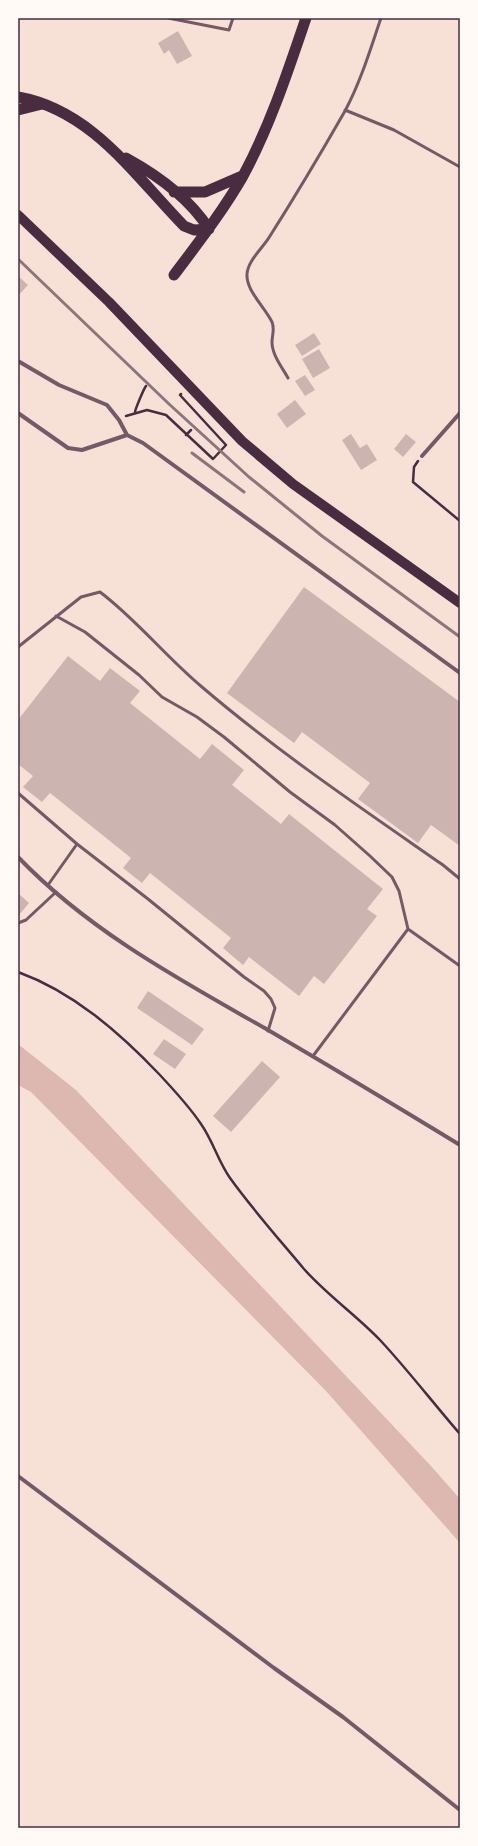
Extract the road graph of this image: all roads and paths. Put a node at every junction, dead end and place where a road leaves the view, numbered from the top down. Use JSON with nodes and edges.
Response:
{"nodes":[{"id":1,"x":168,"y":18,"type":"edge"},
{"id":2,"x":233,"y":18,"type":"edge"},
{"id":3,"x":306,"y":18,"type":"edge"},
{"id":4,"x":381,"y":18,"type":"edge"},
{"id":5,"x":18,"y":97,"type":"edge"},
{"id":6,"x":42,"y":104,"type":"junction"},
{"id":7,"x":18,"y":110,"type":"edge"},
{"id":8,"x":345,"y":110,"type":"junction"},
{"id":9,"x":120,"y":154,"type":"junction"},
{"id":10,"x":460,"y":166,"type":"edge"},
{"id":11,"x":243,"y":176,"type":"junction"},
{"id":12,"x":174,"y":192,"type":"junction"},
{"id":13,"x":18,"y":215,"type":"edge"},
{"id":14,"x":209,"y":229,"type":"junction"},
{"id":15,"x":174,"y":275,"type":"dead end"},
{"id":16,"x":18,"y":361,"type":"edge"},
{"id":17,"x":288,"y":378,"type":"dead end"},
{"id":18,"x":146,"y":386,"type":"dead end"},
{"id":19,"x":135,"y":412,"type":"junction"},
{"id":20,"x":18,"y":413,"type":"edge"},
{"id":21,"x":460,"y":413,"type":"edge"},
{"id":22,"x":119,"y":420,"type":"junction"},
{"id":23,"x":191,"y":430,"type":"dead end"},
{"id":24,"x":128,"y":435,"type":"junction"},
{"id":25,"x":186,"y":435,"type":"junction"},
{"id":26,"x":226,"y":444,"type":"dead end"},
{"id":27,"x":422,"y":456,"type":"joint"},
{"id":28,"x":460,"y":521,"type":"edge"},
{"id":29,"x":460,"y":603,"type":"edge"},
{"id":30,"x":56,"y":616,"type":"junction"},
{"id":31,"x":18,"y":647,"type":"edge"},
{"id":32,"x":460,"y":673,"type":"edge"},
{"id":33,"x":18,"y":793,"type":"edge"},
{"id":34,"x":77,"y":844,"type":"junction"},
{"id":35,"x":18,"y":858,"type":"edge"},
{"id":36,"x":460,"y":879,"type":"edge"},
{"id":37,"x":48,"y":885,"type":"junction"},
{"id":38,"x":56,"y":892,"type":"junction"},
{"id":39,"x":18,"y":923,"type":"edge"},
{"id":40,"x":408,"y":929,"type":"junction"},
{"id":41,"x":460,"y":966,"type":"edge"},
{"id":42,"x":18,"y":972,"type":"edge"},
{"id":43,"x":268,"y":1031,"type":"junction"},
{"id":44,"x":313,"y":1056,"type":"junction"},
{"id":45,"x":460,"y":1145,"type":"edge"},
{"id":46,"x":460,"y":1434,"type":"edge"},
{"id":47,"x":18,"y":1476,"type":"edge"},
{"id":48,"x":460,"y":1810,"type":"edge"}],
"edges":[{"from":1,"to":2,"type":"lane"},
{"from":3,"to":11,"type":"highway"},
{"from":4,"to":8,"type":"lane"},
{"from":5,"to":6,"type":"highway"},
{"from":6,"to":7,"type":"highway"},
{"from":6,"to":9,"type":"highway"},
{"from":8,"to":10,"type":"lane"},
{"from":8,"to":17,"type":"lane"},
{"from":9,"to":12,"type":"highway"},
{"from":9,"to":14,"type":"highway"},
{"from":11,"to":12,"type":"highway"},
{"from":11,"to":14,"type":"highway"},
{"from":12,"to":14,"type":"highway"},
{"from":13,"to":29,"type":"main road"},
{"from":14,"to":15,"type":"highway"},
{"from":16,"to":22,"type":"street"},
{"from":18,"to":19,"type":"path"},
{"from":19,"to":22,"type":"path"},
{"from":19,"to":25,"type":"path"},
{"from":20,"to":24,"type":"street"},
{"from":21,"to":27,"type":"street"},
{"from":22,"to":24,"type":"street"},
{"from":23,"to":25,"type":"path"},
{"from":24,"to":32,"type":"street"},
{"from":25,"to":26,"type":"path"},
{"from":27,"to":28,"type":"path"},
{"from":30,"to":31,"type":"lane"},
{"from":30,"to":36,"type":"lane"},
{"from":30,"to":40,"type":"lane"},
{"from":33,"to":34,"type":"lane"},
{"from":34,"to":37,"type":"lane"},
{"from":34,"to":43,"type":"lane"},
{"from":35,"to":37,"type":"street"},
{"from":37,"to":38,"type":"street"},
{"from":38,"to":39,"type":"lane"},
{"from":38,"to":43,"type":"street"},
{"from":40,"to":41,"type":"lane"},
{"from":40,"to":44,"type":"lane"},
{"from":42,"to":46,"type":"path"},
{"from":43,"to":44,"type":"street"},
{"from":44,"to":45,"type":"street"},
{"from":47,"to":48,"type":"street"}]}
